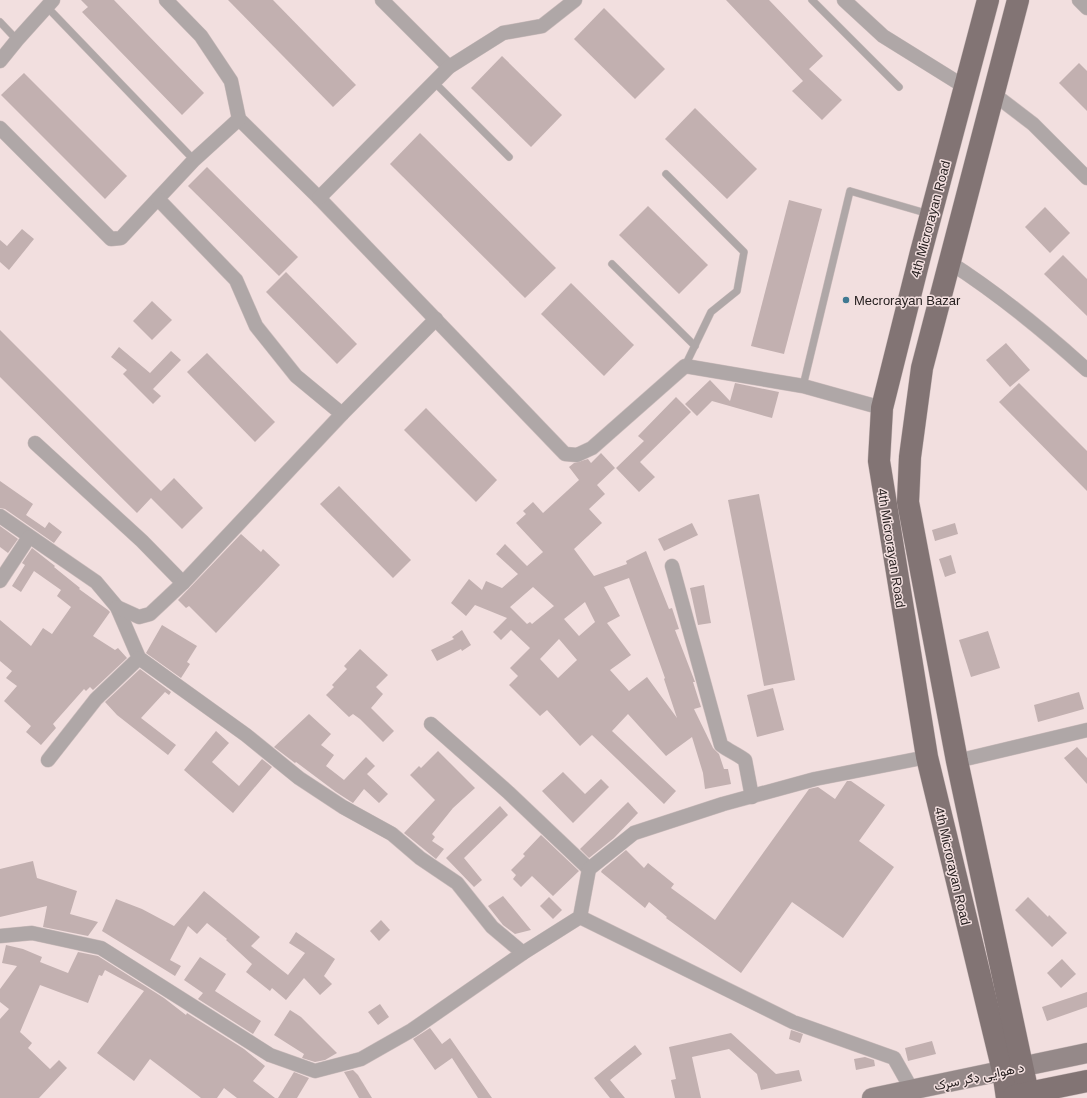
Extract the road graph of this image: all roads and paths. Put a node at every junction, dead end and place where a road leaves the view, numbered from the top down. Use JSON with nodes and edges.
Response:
{"nodes":[{"id":1,"x":166,"y":0,"type":"edge"},
{"id":2,"x":382,"y":0,"type":"edge"},
{"id":3,"x":575,"y":0,"type":"edge"},
{"id":4,"x":812,"y":0,"type":"edge"},
{"id":5,"x":844,"y":0,"type":"edge"},
{"id":6,"x":988,"y":0,"type":"edge"},
{"id":7,"x":1018,"y":0,"type":"edge"},
{"id":8,"x":1079,"y":0,"type":"edge"},
{"id":9,"x":50,"y":4,"type":"edge"},
{"id":10,"x":1087,"y":8,"type":"edge"},
{"id":11,"x":0,"y":22,"type":"edge"},
{"id":12,"x":17,"y":40,"type":"junction"},
{"id":13,"x":0,"y":61,"type":"edge"},
{"id":14,"x":449,"y":66,"type":"junction"},
{"id":15,"x":967,"y":78,"type":"junction"},
{"id":16,"x":434,"y":82,"type":"junction"},
{"id":17,"x":997,"y":85,"type":"junction"},
{"id":18,"x":898,"y":87,"type":"dead end"},
{"id":19,"x":239,"y":119,"type":"junction"},
{"id":20,"x":0,"y":128,"type":"edge"},
{"id":21,"x":509,"y":157,"type":"dead end"},
{"id":22,"x":194,"y":160,"type":"junction"},
{"id":23,"x":666,"y":174,"type":"dead end"},
{"id":24,"x":1087,"y":178,"type":"edge"},
{"id":25,"x":319,"y":198,"type":"junction"},
{"id":26,"x":158,"y":199,"type":"junction"},
{"id":27,"x":931,"y":215,"type":"junction"},
{"id":28,"x":949,"y":262,"type":"junction"},
{"id":29,"x":612,"y":264,"type":"dead end"},
{"id":30,"x":436,"y":319,"type":"junction"},
{"id":31,"x":695,"y":346,"type":"junction"},
{"id":32,"x":685,"y":366,"type":"junction"},
{"id":33,"x":1087,"y":370,"type":"edge"},
{"id":34,"x":803,"y":386,"type":"junction"},
{"id":35,"x":882,"y":408,"type":"junction"},
{"id":36,"x":342,"y":414,"type":"junction"},
{"id":37,"x":35,"y":443,"type":"dead end"},
{"id":38,"x":0,"y":516,"type":"edge"},
{"id":39,"x":29,"y":537,"type":"junction"},
{"id":40,"x":672,"y":566,"type":"dead end"},
{"id":41,"x":0,"y":581,"type":"edge"},
{"id":42,"x":183,"y":583,"type":"junction"},
{"id":43,"x":925,"y":596,"type":"junction"},
{"id":44,"x":901,"y":603,"type":"junction"},
{"id":45,"x":117,"y":607,"type":"junction"},
{"id":46,"x":139,"y":658,"type":"junction"},
{"id":47,"x":431,"y":724,"type":"dead end"},
{"id":48,"x":1087,"y":730,"type":"edge"},
{"id":49,"x":927,"y":757,"type":"junction"},
{"id":50,"x":48,"y":760,"type":"dead end"},
{"id":51,"x":957,"y":761,"type":"junction"},
{"id":52,"x":752,"y":797,"type":"junction"},
{"id":53,"x":589,"y":869,"type":"junction"},
{"id":54,"x":580,"y":917,"type":"junction"},
{"id":55,"x":0,"y":936,"type":"edge"},
{"id":56,"x":523,"y":953,"type":"junction"},
{"id":57,"x":1087,"y":1054,"type":"edge"},
{"id":58,"x":1013,"y":1069,"type":"junction"},
{"id":59,"x":1087,"y":1081,"type":"edge"},
{"id":60,"x":912,"y":1090,"type":"junction"},
{"id":61,"x":1029,"y":1096,"type":"edge"},
{"id":62,"x":872,"y":1098,"type":"edge"},
{"id":63,"x":1006,"y":1098,"type":"edge"}],
"edges":[{"from":1,"to":19,"type":"street"},
{"from":2,"to":14,"type":"street"},
{"from":3,"to":14,"type":"street"},
{"from":4,"to":18,"type":"lane"},
{"from":5,"to":15,"type":"street"},
{"from":6,"to":15,"type":"main road","name":"4th Microrayan Road"},
{"from":7,"to":17,"type":"main road","name":"4th Microrayan Road"},
{"from":8,"to":10,"type":"street"},
{"from":9,"to":12,"type":"street"},
{"from":9,"to":22,"type":"lane"},
{"from":11,"to":12,"type":"lane"},
{"from":12,"to":13,"type":"street"},
{"from":14,"to":16,"type":"street"},
{"from":15,"to":17,"type":"main road"},
{"from":15,"to":27,"type":"main road","name":"4th Microrayan Road"},
{"from":16,"to":21,"type":"lane"},
{"from":16,"to":25,"type":"street"},
{"from":17,"to":24,"type":"street"},
{"from":17,"to":28,"type":"main road","name":"4th Microrayan Road"},
{"from":19,"to":22,"type":"street"},
{"from":19,"to":25,"type":"street"},
{"from":20,"to":26,"type":"street"},
{"from":22,"to":26,"type":"street"},
{"from":23,"to":31,"type":"lane"},
{"from":25,"to":30,"type":"street"},
{"from":26,"to":36,"type":"street"},
{"from":27,"to":34,"type":"lane"},
{"from":27,"to":35,"type":"main road","name":"4th Microrayan Road"},
{"from":28,"to":33,"type":"street"},
{"from":28,"to":43,"type":"main road","name":"4th Microrayan Road"},
{"from":29,"to":31,"type":"lane"},
{"from":30,"to":32,"type":"street"},
{"from":30,"to":36,"type":"street"},
{"from":31,"to":32,"type":"lane"},
{"from":32,"to":34,"type":"street"},
{"from":34,"to":35,"type":"street"},
{"from":35,"to":44,"type":"main road","name":"4th Microrayan Road"},
{"from":36,"to":42,"type":"street"},
{"from":37,"to":42,"type":"street"},
{"from":38,"to":39,"type":"street"},
{"from":39,"to":41,"type":"street"},
{"from":39,"to":45,"type":"street"},
{"from":40,"to":52,"type":"street"},
{"from":42,"to":45,"type":"street"},
{"from":43,"to":44,"type":"main road"},
{"from":43,"to":51,"type":"main road","name":"4th Microrayan Road"},
{"from":44,"to":49,"type":"main road","name":"4th Microrayan Road"},
{"from":45,"to":46,"type":"street"},
{"from":46,"to":50,"type":"street"},
{"from":46,"to":56,"type":"street"},
{"from":47,"to":53,"type":"street"},
{"from":48,"to":51,"type":"street"},
{"from":49,"to":52,"type":"street"},
{"from":49,"to":58,"type":"main road","name":"4th Microrayan Road"},
{"from":51,"to":58,"type":"main road","name":"4th Microrayan Road"},
{"from":52,"to":53,"type":"street"},
{"from":53,"to":54,"type":"street"},
{"from":54,"to":56,"type":"street"},
{"from":54,"to":60,"type":"street"},
{"from":55,"to":56,"type":"street"},
{"from":57,"to":58,"type":"main road","name":"د هوایی ډګر سړک"},
{"from":58,"to":60,"type":"main road","name":"د هوایی ډګر سړک"},
{"from":58,"to":61,"type":"main road","name":"4th Microrayan Road"},
{"from":58,"to":63,"type":"main road","name":"4th Microrayan Road"},
{"from":59,"to":61,"type":"main road"},
{"from":60,"to":62,"type":"main road","name":"د هوایی ډګر سړک"},
{"from":61,"to":63,"type":"main road"}]}
